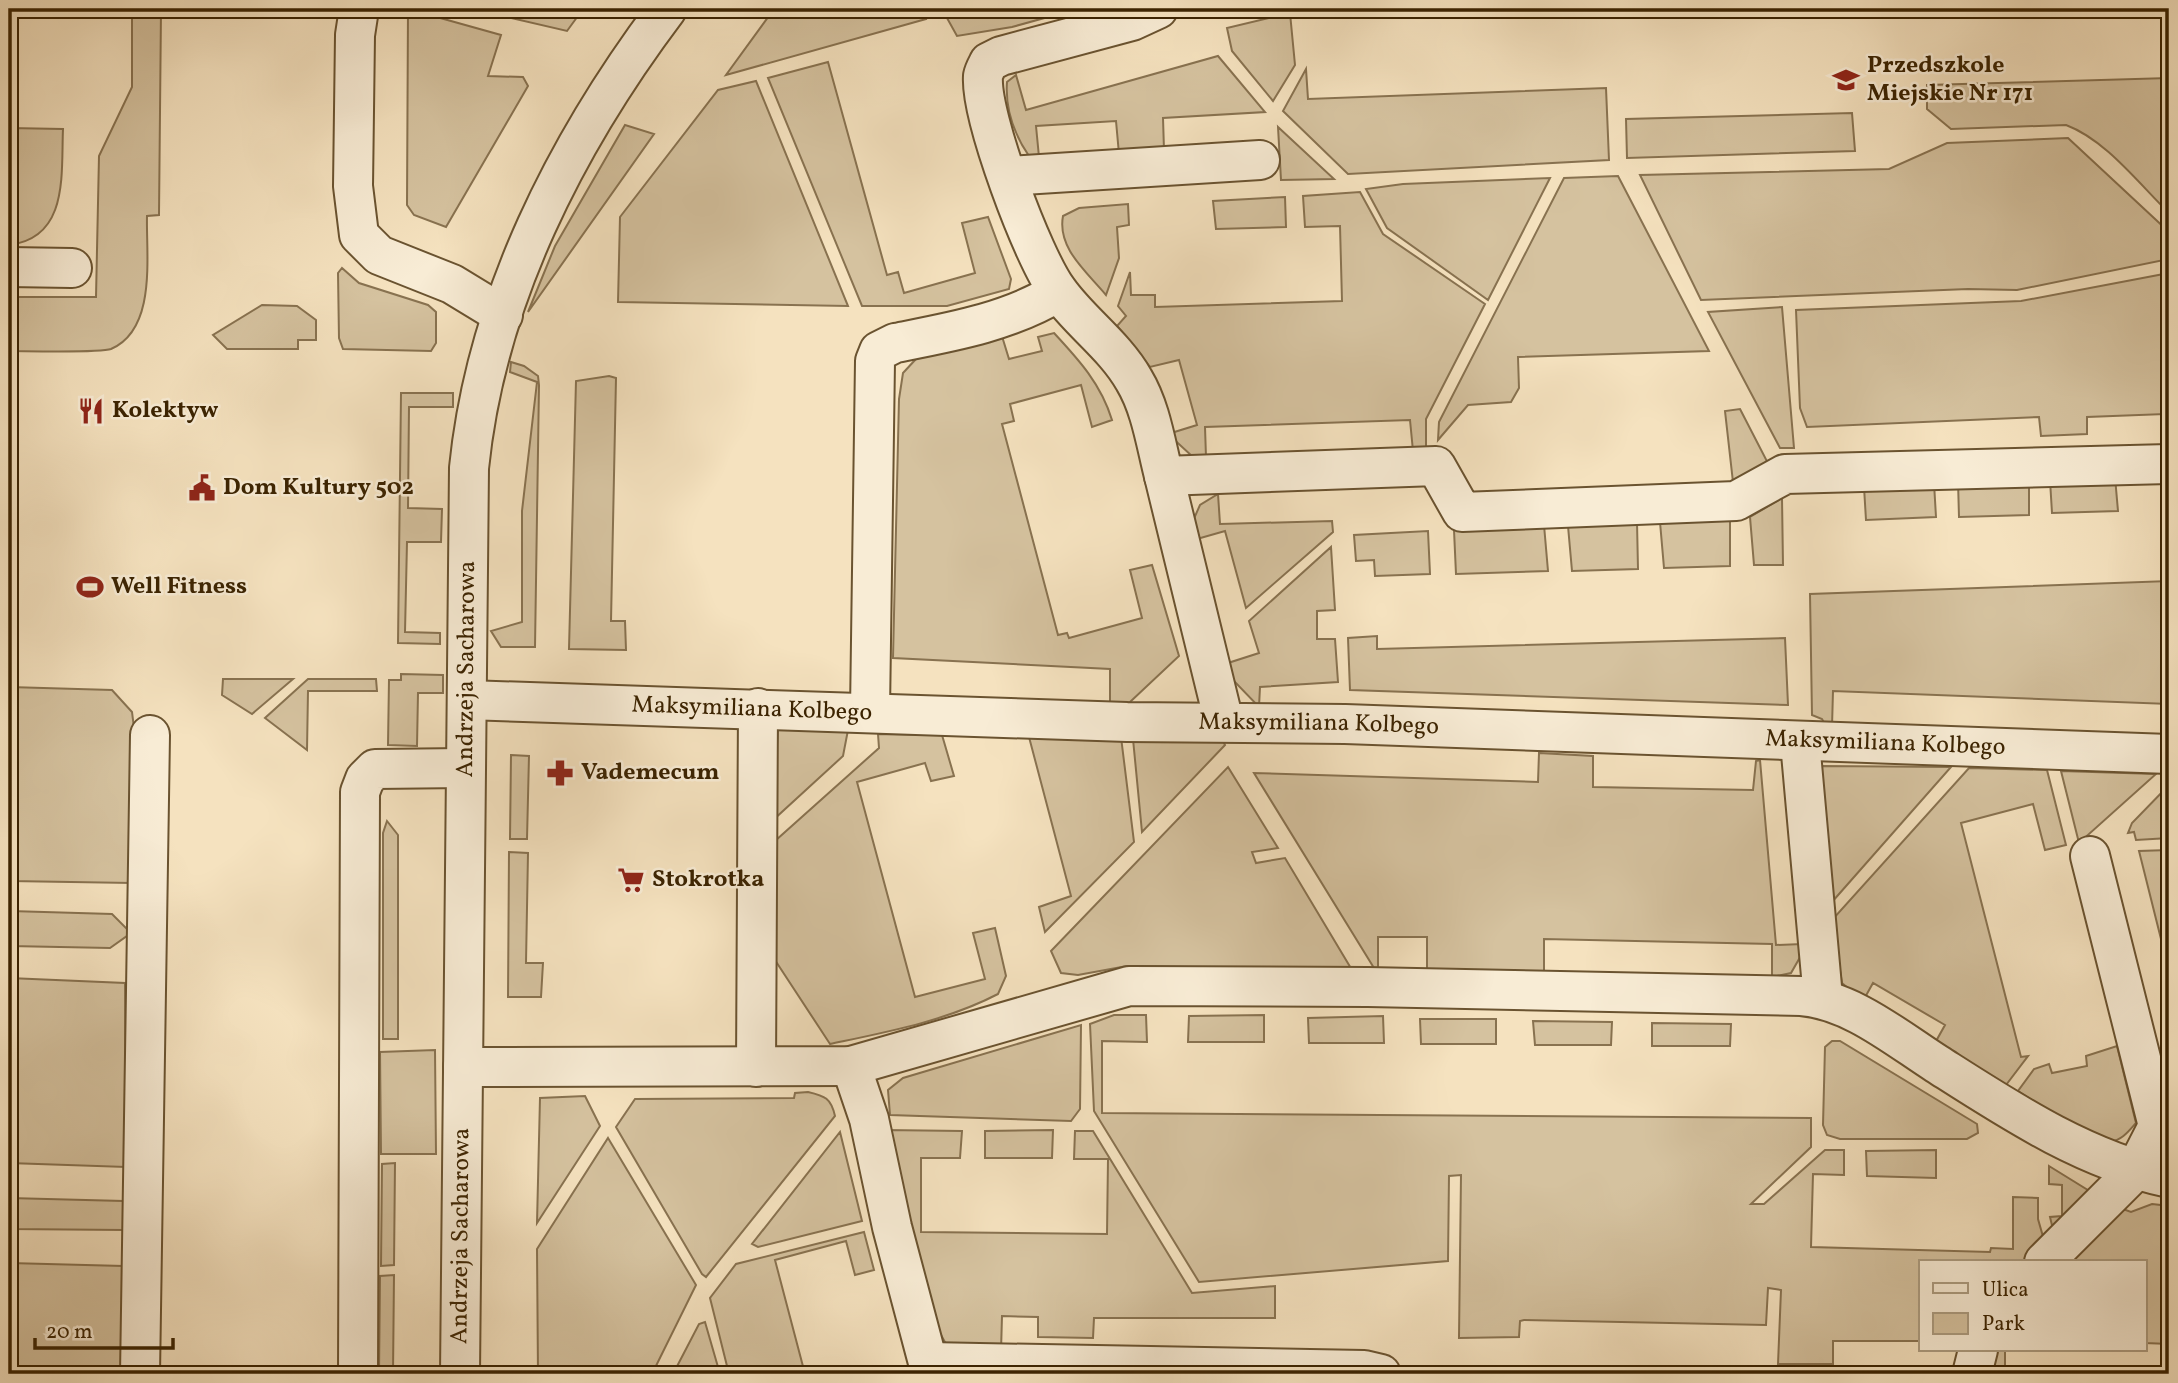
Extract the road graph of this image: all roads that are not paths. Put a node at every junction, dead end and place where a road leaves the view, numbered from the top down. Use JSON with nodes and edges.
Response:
{"nodes":[{"id":1,"x":359,"y":9,"type":"edge"},
{"id":2,"x":667,"y":9,"type":"edge"},
{"id":3,"x":1158,"y":9,"type":"edge"},
{"id":4,"x":1260,"y":160,"type":"dead end"},
{"id":5,"x":1008,"y":176,"type":"junction"},
{"id":6,"x":9,"y":267,"type":"edge"},
{"id":7,"x":72,"y":268,"type":"dead end"},
{"id":8,"x":1058,"y":292,"type":"junction"},
{"id":9,"x":503,"y":315,"type":"junction"},
{"id":10,"x":1160,"y":461,"type":"junction"},
{"id":11,"x":2169,"y":464,"type":"edge"},
{"id":12,"x":467,"y":700,"type":"junction"},
{"id":13,"x":758,"y":708,"type":"junction"},
{"id":14,"x":870,"y":711,"type":"junction"},
{"id":15,"x":1212,"y":723,"type":"junction"},
{"id":16,"x":150,"y":734,"type":"dead end"},
{"id":17,"x":1800,"y":741,"type":"junction"},
{"id":18,"x":2169,"y":754,"type":"edge"},
{"id":19,"x":465,"y":768,"type":"junction"},
{"id":20,"x":2090,"y":856,"type":"dead end"},
{"id":21,"x":1823,"y":998,"type":"junction"},
{"id":22,"x":851,"y":1066,"type":"junction"},
{"id":23,"x":463,"y":1067,"type":"junction"},
{"id":24,"x":756,"y":1067,"type":"junction"},
{"id":25,"x":2152,"y":1175,"type":"edge"},
{"id":26,"x":2046,"y":1260,"type":"edge"},
{"id":27,"x":1978,"y":1352,"type":"edge"},
{"id":28,"x":929,"y":1368,"type":"edge"},
{"id":29,"x":140,"y":1374,"type":"edge"},
{"id":30,"x":358,"y":1374,"type":"edge"},
{"id":31,"x":460,"y":1374,"type":"edge"},
{"id":32,"x":1381,"y":1374,"type":"edge"},
{"id":33,"x":1972,"y":1374,"type":"edge"}],
"edges":[{"from":1,"to":9,"type":"street"},
{"from":2,"to":9,"type":"street","name":"Andrzeja Sacharowa"},
{"from":3,"to":5,"type":"street"},
{"from":4,"to":5,"type":"street"},
{"from":5,"to":8,"type":"street"},
{"from":6,"to":7,"type":"street"},
{"from":8,"to":10,"type":"street"},
{"from":8,"to":14,"type":"street"},
{"from":9,"to":12,"type":"street","name":"Andrzeja Sacharowa"},
{"from":10,"to":11,"type":"street"},
{"from":10,"to":15,"type":"street"},
{"from":12,"to":13,"type":"street","name":"Maksymiliana Kolbego"},
{"from":12,"to":19,"type":"street","name":"Andrzeja Sacharowa"},
{"from":13,"to":14,"type":"street","name":"Maksymiliana Kolbego"},
{"from":13,"to":24,"type":"street"},
{"from":14,"to":15,"type":"street","name":"Maksymiliana Kolbego"},
{"from":15,"to":17,"type":"street","name":"Maksymiliana Kolbego"},
{"from":16,"to":29,"type":"street"},
{"from":17,"to":18,"type":"street","name":"Maksymiliana Kolbego"},
{"from":17,"to":21,"type":"street"},
{"from":19,"to":23,"type":"street","name":"Andrzeja Sacharowa"},
{"from":19,"to":30,"type":"street"},
{"from":20,"to":25,"type":"street"},
{"from":21,"to":22,"type":"street"},
{"from":21,"to":25,"type":"street"},
{"from":22,"to":24,"type":"street"},
{"from":22,"to":28,"type":"street"},
{"from":23,"to":24,"type":"street"},
{"from":23,"to":31,"type":"street","name":"Andrzeja Sacharowa"},
{"from":25,"to":26,"type":"street"},
{"from":27,"to":33,"type":"street"},
{"from":28,"to":32,"type":"street"}]}
